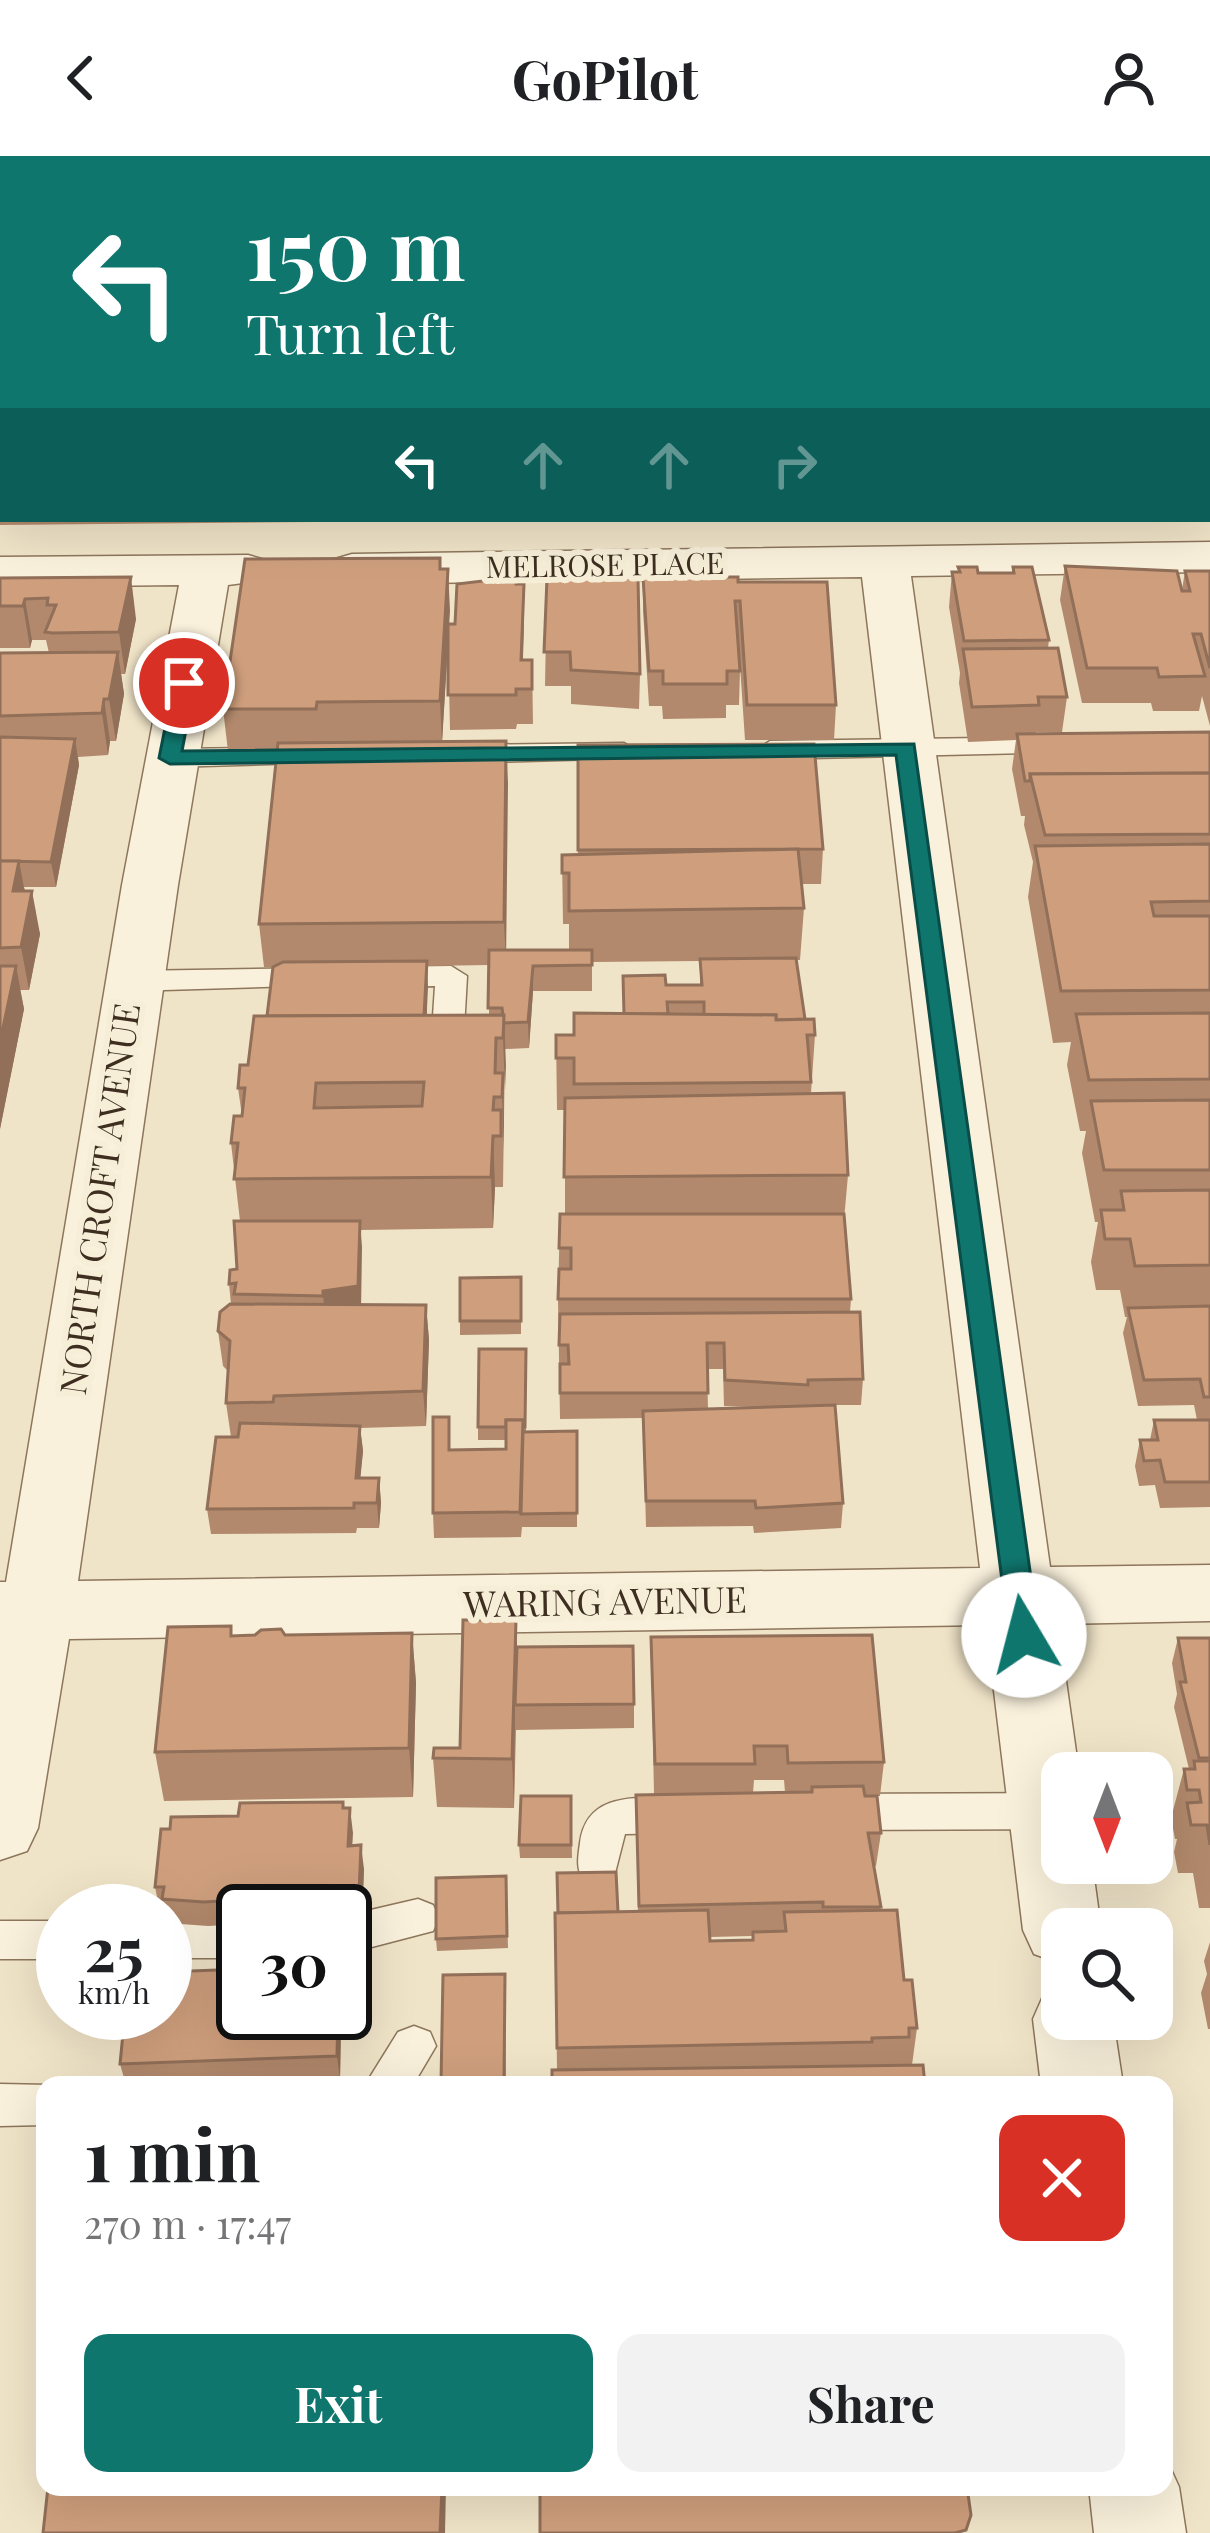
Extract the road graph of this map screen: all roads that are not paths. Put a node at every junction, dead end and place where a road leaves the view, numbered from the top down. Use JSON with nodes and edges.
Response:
{"nodes":[{"id":1,"x":1210,"y":557,"type":"edge"},
{"id":2,"x":885,"y":562,"type":"junction"},
{"id":3,"x":206,"y":571,"type":"junction"},
{"id":4,"x":0,"y":572,"type":"edge"},
{"id":5,"x":1098,"y":745,"type":"edge"},
{"id":6,"x":906,"y":748,"type":"junction"},
{"id":7,"x":731,"y":751,"type":"edge"},
{"id":8,"x":661,"y":752,"type":"edge"},
{"id":9,"x":427,"y":754,"type":"edge"},
{"id":10,"x":356,"y":755,"type":"edge"},
{"id":11,"x":170,"y":758,"type":"junction"},
{"id":12,"x":131,"y":981,"type":"junction"},
{"id":13,"x":447,"y":1047,"type":"edge"},
{"id":14,"x":1210,"y":1593,"type":"edge"},
{"id":15,"x":1019,"y":1596,"type":"junction"},
{"id":16,"x":20,"y":1610,"type":"edge"},
{"id":17,"x":1041,"y":1771,"type":"edge"},
{"id":18,"x":1041,"y":1811,"type":"edge"},
{"id":19,"x":780,"y":1813,"type":"edge"},
{"id":20,"x":733,"y":1814,"type":"edge"},
{"id":21,"x":0,"y":1828,"type":"edge"},
{"id":22,"x":598,"y":1868,"type":"edge"},
{"id":23,"x":418,"y":1918,"type":"dead end"},
{"id":24,"x":372,"y":1929,"type":"edge"},
{"id":25,"x":0,"y":1940,"type":"edge"},
{"id":26,"x":36,"y":1940,"type":"edge"},
{"id":27,"x":1076,"y":2040,"type":"edge"},
{"id":28,"x":414,"y":2046,"type":"dead end"},
{"id":29,"x":393,"y":2076,"type":"edge"},
{"id":30,"x":1081,"y":2076,"type":"edge"},
{"id":31,"x":36,"y":2104,"type":"edge"},
{"id":32,"x":0,"y":2105,"type":"edge"},
{"id":33,"x":1135,"y":2496,"type":"edge"},
{"id":34,"x":1140,"y":2533,"type":"edge"}],
"edges":[{"from":1,"to":2,"type":"street","name":"MELROSE PLACE"},
{"from":2,"to":3,"type":"street","name":"MELROSE PLACE"},
{"from":2,"to":6,"type":"street"},
{"from":3,"to":4,"type":"street","name":"MELROSE PLACE"},
{"from":3,"to":11,"type":"street","name":"NORTH CROFT AVENUE"},
{"from":5,"to":6,"type":"lane"},
{"from":6,"to":7,"type":"lane"},
{"from":6,"to":15,"type":"street"},
{"from":8,"to":9,"type":"lane"},
{"from":10,"to":11,"type":"lane"},
{"from":11,"to":12,"type":"street","name":"NORTH CROFT AVENUE"},
{"from":12,"to":13,"type":"lane"},
{"from":12,"to":16,"type":"street","name":"NORTH CROFT AVENUE"},
{"from":14,"to":15,"type":"street","name":"WARING AVENUE"},
{"from":15,"to":16,"type":"street","name":"WARING AVENUE"},
{"from":15,"to":17,"type":"street"},
{"from":16,"to":21,"type":"street","name":"NORTH CROFT AVENUE"},
{"from":18,"to":19,"type":"lane"},
{"from":20,"to":22,"type":"lane"},
{"from":23,"to":24,"type":"lane"},
{"from":25,"to":26,"type":"lane"},
{"from":27,"to":30,"type":"street"},
{"from":28,"to":29,"type":"lane"},
{"from":31,"to":32,"type":"lane"},
{"from":33,"to":34,"type":"street"}]}
